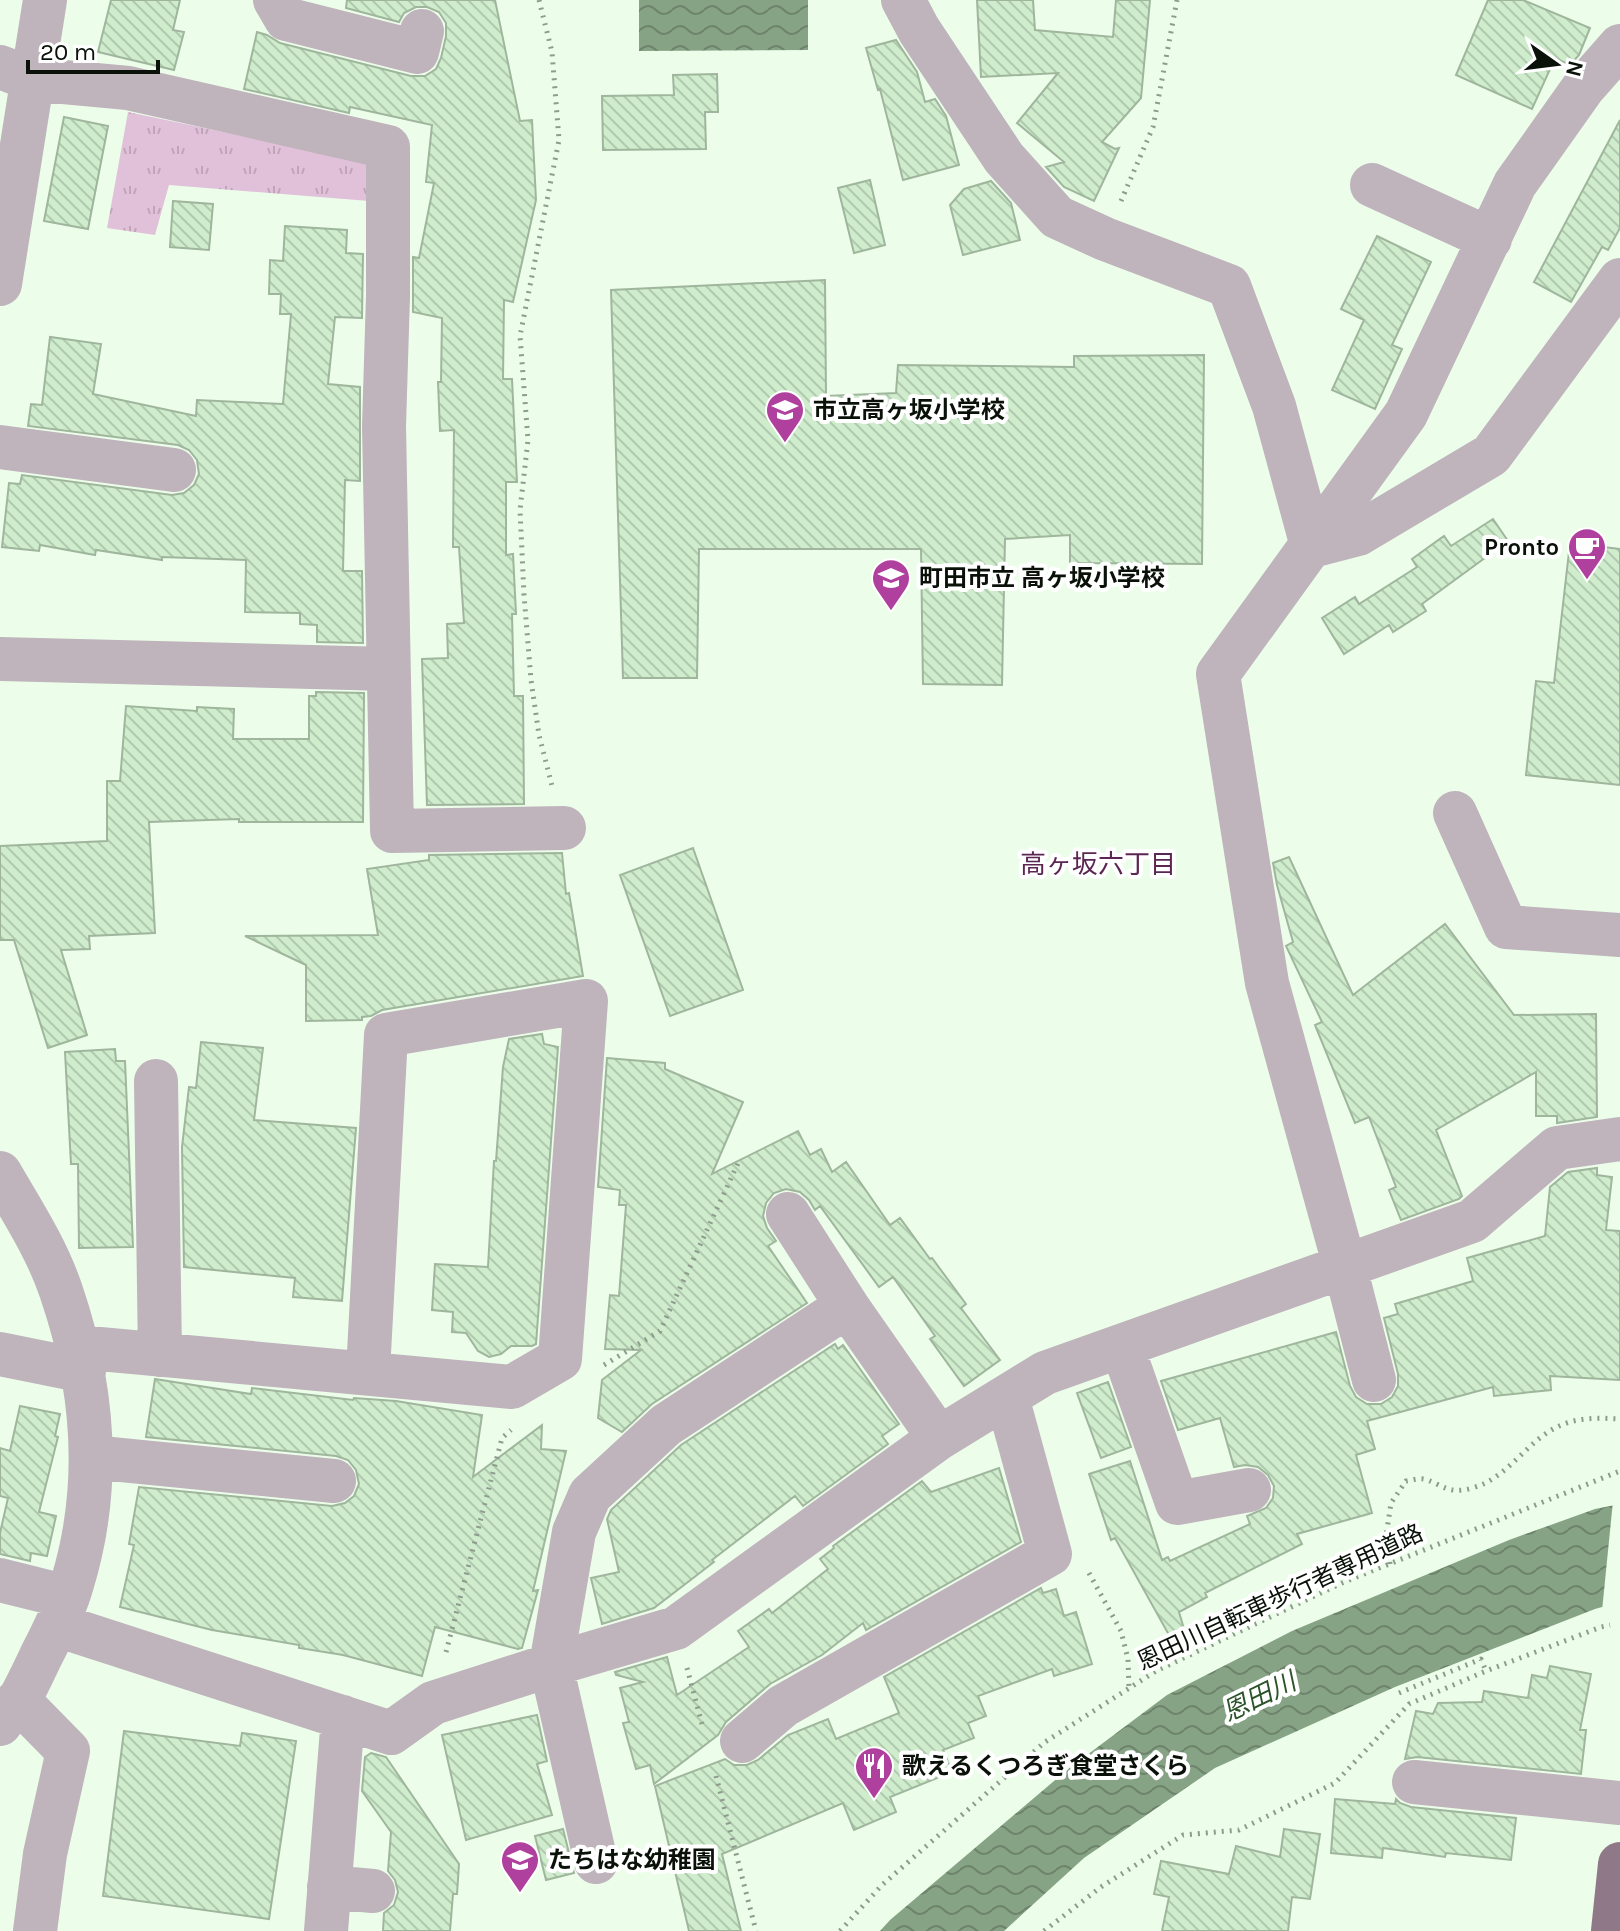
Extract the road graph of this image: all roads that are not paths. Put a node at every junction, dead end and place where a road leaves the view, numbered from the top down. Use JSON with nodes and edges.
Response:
{"nodes":[{"id":1,"x":45,"y":0,"type":"edge"},
{"id":2,"x":275,"y":0,"type":"edge"},
{"id":3,"x":903,"y":0,"type":"edge"},
{"id":4,"x":422,"y":31,"type":"dead end"},
{"id":5,"x":1620,"y":46,"type":"edge"},
{"id":6,"x":16,"y":73,"type":"edge"},
{"id":7,"x":1372,"y":185,"type":"dead end"},
{"id":8,"x":1490,"y":239,"type":"junction"},
{"id":9,"x":1620,"y":280,"type":"edge"},
{"id":10,"x":0,"y":284,"type":"edge"},
{"id":11,"x":0,"y":447,"type":"edge"},
{"id":12,"x":174,"y":470,"type":"dead end"},
{"id":13,"x":1312,"y":546,"type":"junction"},
{"id":14,"x":0,"y":659,"type":"edge"},
{"id":15,"x":388,"y":669,"type":"junction"},
{"id":16,"x":1455,"y":813,"type":"dead end"},
{"id":17,"x":564,"y":828,"type":"road end"},
{"id":18,"x":1620,"y":935,"type":"edge"},
{"id":19,"x":156,"y":1081,"type":"dead end"},
{"id":20,"x":1620,"y":1139,"type":"edge"},
{"id":21,"x":0,"y":1173,"type":"edge"},
{"id":22,"x":788,"y":1214,"type":"dead end"},
{"id":23,"x":1345,"y":1267,"type":"junction"},
{"id":24,"x":847,"y":1306,"type":"junction"},
{"id":25,"x":1122,"y":1346,"type":"junction"},
{"id":26,"x":0,"y":1354,"type":"edge"},
{"id":27,"x":160,"y":1355,"type":"junction"},
{"id":28,"x":81,"y":1359,"type":"junction"},
{"id":29,"x":368,"y":1372,"type":"junction"},
{"id":30,"x":1374,"y":1380,"type":"dead end"},
{"id":31,"x":1007,"y":1397,"type":"junction"},
{"id":32,"x":939,"y":1438,"type":"junction"},
{"id":33,"x":91,"y":1457,"type":"junction"},
{"id":34,"x":334,"y":1481,"type":"dead end"},
{"id":35,"x":1249,"y":1490,"type":"dead end"},
{"id":36,"x":0,"y":1580,"type":"edge"},
{"id":37,"x":62,"y":1611,"type":"junction"},
{"id":38,"x":551,"y":1665,"type":"junction"},
{"id":39,"x":9,"y":1712,"type":"edge"},
{"id":40,"x":343,"y":1717,"type":"junction"},
{"id":41,"x":742,"y":1741,"type":"dead end"},
{"id":42,"x":1414,"y":1782,"type":"dead end"},
{"id":43,"x":1620,"y":1803,"type":"edge"},
{"id":44,"x":596,"y":1862,"type":"dead end"},
{"id":45,"x":1620,"y":1864,"type":"edge"},
{"id":46,"x":329,"y":1887,"type":"junction"},
{"id":47,"x":373,"y":1891,"type":"dead end"},
{"id":48,"x":35,"y":1931,"type":"edge"},
{"id":49,"x":326,"y":1931,"type":"edge"},
{"id":50,"x":1613,"y":1931,"type":"edge"}],
"edges":[{"from":1,"to":6,"type":"street"},
{"from":2,"to":4,"type":"street"},
{"from":3,"to":13,"type":"street"},
{"from":5,"to":8,"type":"street"},
{"from":6,"to":10,"type":"street"},
{"from":6,"to":15,"type":"street"},
{"from":7,"to":8,"type":"street"},
{"from":8,"to":13,"type":"street"},
{"from":9,"to":13,"type":"street"},
{"from":11,"to":12,"type":"street"},
{"from":13,"to":23,"type":"street"},
{"from":14,"to":15,"type":"street"},
{"from":15,"to":17,"type":"street"},
{"from":16,"to":18,"type":"street"},
{"from":19,"to":27,"type":"street"},
{"from":20,"to":23,"type":"street"},
{"from":21,"to":28,"type":"street"},
{"from":22,"to":24,"type":"street"},
{"from":23,"to":25,"type":"street"},
{"from":23,"to":30,"type":"street"},
{"from":24,"to":32,"type":"street"},
{"from":24,"to":38,"type":"street"},
{"from":25,"to":31,"type":"street"},
{"from":25,"to":35,"type":"street"},
{"from":26,"to":28,"type":"street"},
{"from":27,"to":28,"type":"street"},
{"from":27,"to":29,"type":"street"},
{"from":28,"to":33,"type":"street"},
{"from":29,"to":29,"type":"street"},
{"from":31,"to":32,"type":"street"},
{"from":31,"to":41,"type":"street"},
{"from":32,"to":38,"type":"street"},
{"from":33,"to":34,"type":"street"},
{"from":33,"to":37,"type":"street"},
{"from":36,"to":37,"type":"street"},
{"from":37,"to":39,"type":"street"},
{"from":37,"to":40,"type":"street"},
{"from":38,"to":40,"type":"street"},
{"from":38,"to":44,"type":"street"},
{"from":39,"to":48,"type":"street"},
{"from":40,"to":46,"type":"street"},
{"from":42,"to":43,"type":"street"},
{"from":45,"to":50,"type":"main road"},
{"from":46,"to":47,"type":"street"},
{"from":46,"to":49,"type":"street"}]}
